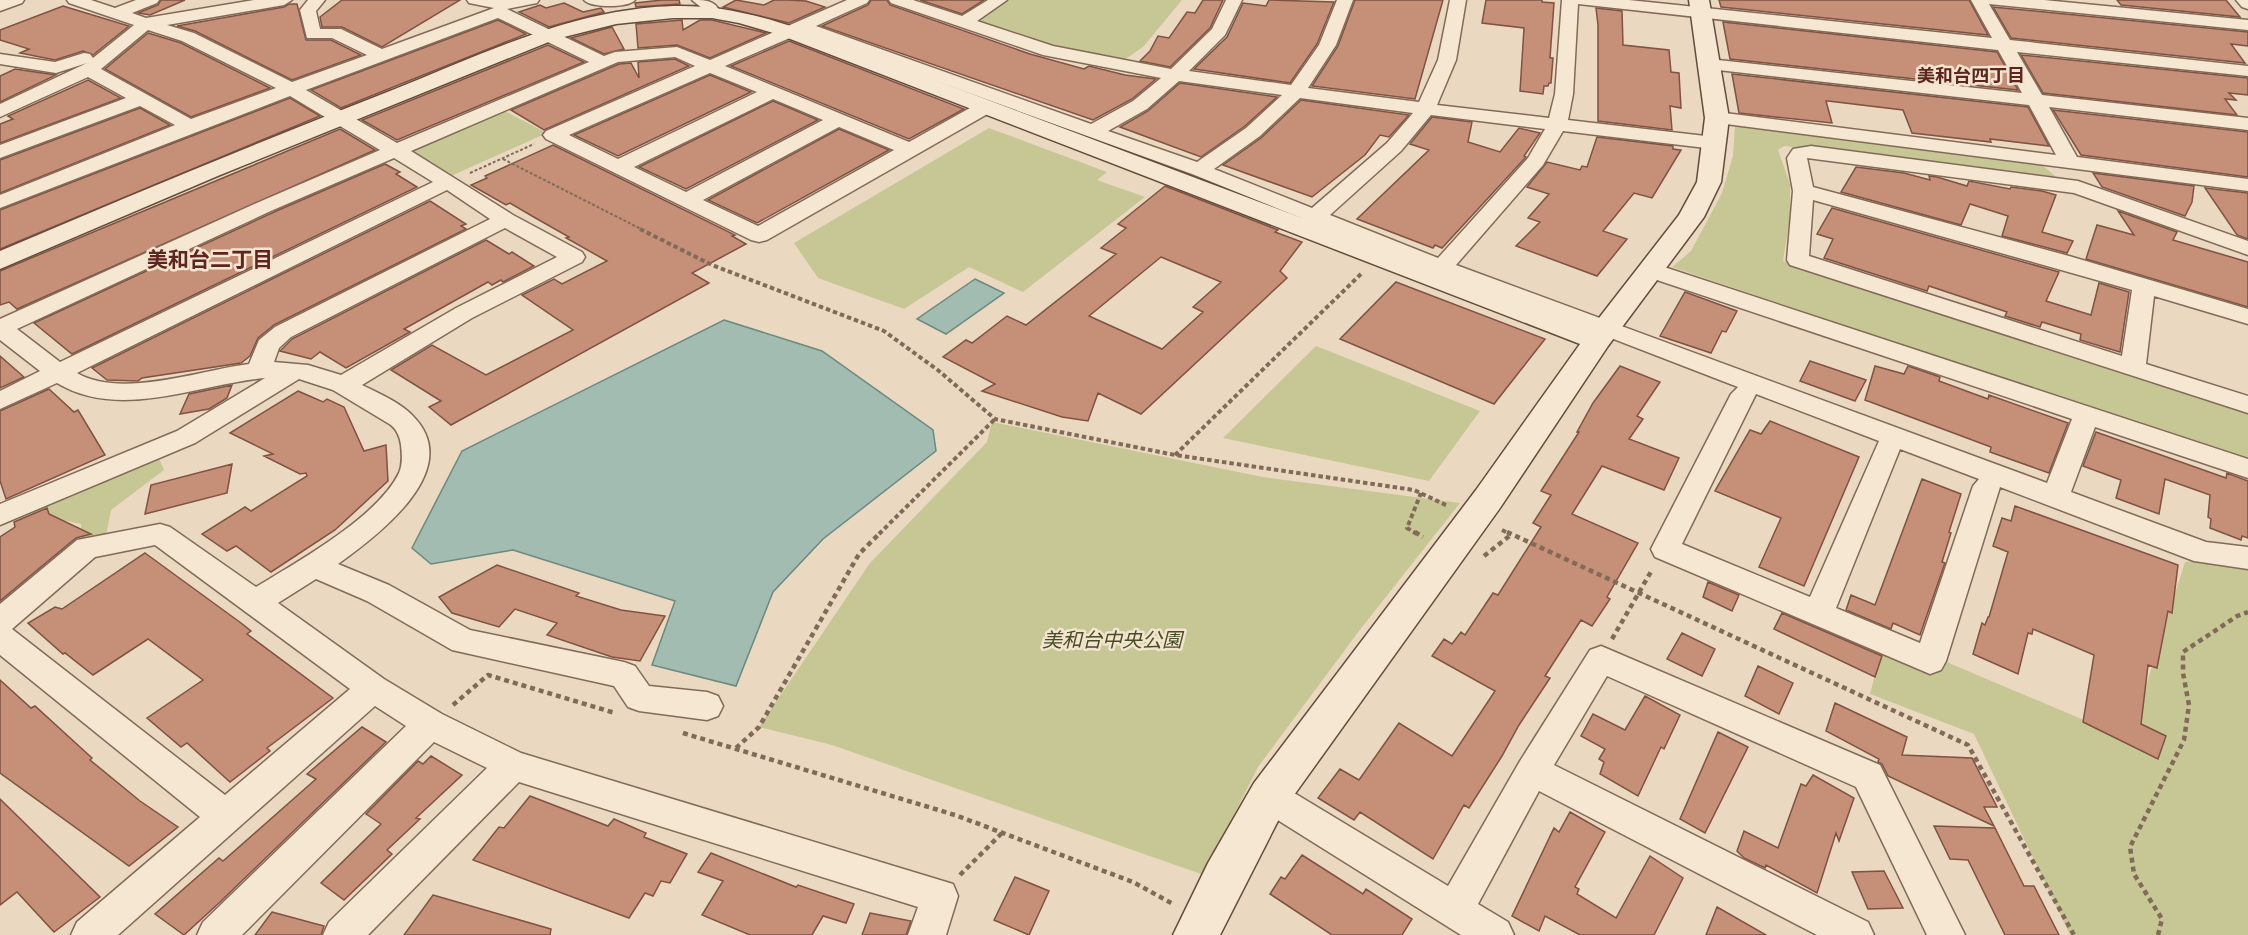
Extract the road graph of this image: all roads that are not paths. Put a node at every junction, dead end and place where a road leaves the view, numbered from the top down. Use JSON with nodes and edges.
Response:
{"nodes":[{"id":1,"x":16,"y":0,"type":"edge"},
{"id":2,"x":75,"y":0,"type":"edge"},
{"id":3,"x":151,"y":0,"type":"edge"},
{"id":4,"x":284,"y":0,"type":"edge"},
{"id":5,"x":317,"y":0,"type":"edge"},
{"id":6,"x":475,"y":0,"type":"edge"},
{"id":7,"x":531,"y":0,"type":"edge"},
{"id":8,"x":592,"y":0,"type":"edge"},
{"id":9,"x":627,"y":0,"type":"edge"},
{"id":10,"x":861,"y":0,"type":"edge"},
{"id":11,"x":897,"y":0,"type":"edge"},
{"id":12,"x":999,"y":0,"type":"edge"},
{"id":13,"x":1234,"y":0,"type":"edge"},
{"id":14,"x":1346,"y":0,"type":"edge"},
{"id":15,"x":1458,"y":0,"type":"edge"},
{"id":16,"x":1570,"y":0,"type":"edge"},
{"id":17,"x":1583,"y":0,"type":"edge"},
{"id":18,"x":1979,"y":0,"type":"edge"},
{"id":19,"x":1994,"y":0,"type":"edge"},
{"id":20,"x":2244,"y":0,"type":"edge"},
{"id":21,"x":712,"y":4,"type":"edge"},
{"id":22,"x":2248,"y":4,"type":"edge"},
{"id":23,"x":0,"y":6,"type":"edge"},
{"id":24,"x":1700,"y":6,"type":"edge"},
{"id":25,"x":117,"y":13,"type":"junction"},
{"id":26,"x":964,"y":22,"type":"junction"},
{"id":27,"x":147,"y":23,"type":"junction"},
{"id":28,"x":2248,"y":25,"type":"edge"},
{"id":29,"x":791,"y":30,"type":"junction"},
{"id":30,"x":549,"y":35,"type":"junction"},
{"id":31,"x":2004,"y":45,"type":"junction"},
{"id":32,"x":119,"y":46,"type":"junction"},
{"id":33,"x":381,"y":55,"type":"junction"},
{"id":34,"x":0,"y":59,"type":"edge"},
{"id":35,"x":603,"y":62,"type":"junction"},
{"id":36,"x":1709,"y":64,"type":"junction"},
{"id":37,"x":708,"y":66,"type":"junction"},
{"id":38,"x":89,"y":70,"type":"junction"},
{"id":39,"x":2248,"y":71,"type":"edge"},
{"id":40,"x":1175,"y":75,"type":"junction"},
{"id":41,"x":290,"y":88,"type":"junction"},
{"id":42,"x":772,"y":92,"type":"junction"},
{"id":43,"x":1297,"y":92,"type":"junction"},
{"id":44,"x":140,"y":99,"type":"junction"},
{"id":45,"x":2035,"y":100,"type":"junction"},
{"id":46,"x":984,"y":108,"type":"junction"},
{"id":47,"x":1426,"y":110,"type":"junction"},
{"id":48,"x":0,"y":111,"type":"edge"},
{"id":49,"x":340,"y":118,"type":"junction"},
{"id":50,"x":838,"y":120,"type":"junction"},
{"id":51,"x":2248,"y":124,"type":"edge"},
{"id":52,"x":1557,"y":125,"type":"junction"},
{"id":53,"x":190,"y":126,"type":"junction"},
{"id":54,"x":1715,"y":131,"type":"junction"},
{"id":55,"x":1092,"y":132,"type":"junction"},
{"id":56,"x":910,"y":150,"type":"junction"},
{"id":57,"x":395,"y":151,"type":"junction"},
{"id":58,"x":0,"y":152,"type":"edge"},
{"id":59,"x":2070,"y":162,"type":"junction"},
{"id":60,"x":617,"y":167,"type":"junction"},
{"id":61,"x":1199,"y":170,"type":"junction"},
{"id":62,"x":448,"y":182,"type":"junction"},
{"id":63,"x":2248,"y":185,"type":"edge"},
{"id":64,"x":1803,"y":191,"type":"junction"},
{"id":65,"x":686,"y":200,"type":"junction"},
{"id":66,"x":0,"y":202,"type":"edge"},
{"id":67,"x":506,"y":220,"type":"junction"},
{"id":68,"x":1309,"y":222,"type":"junction"},
{"id":69,"x":2248,"y":248,"type":"edge"},
{"id":70,"x":0,"y":261,"type":"edge"},
{"id":71,"x":1442,"y":267,"type":"junction"},
{"id":72,"x":1650,"y":270,"type":"junction"},
{"id":73,"x":2144,"y":286,"type":"junction"},
{"id":74,"x":2248,"y":317,"type":"edge"},
{"id":75,"x":0,"y":328,"type":"edge"},
{"id":76,"x":1603,"y":334,"type":"junction"},
{"id":77,"x":2133,"y":368,"type":"junction"},
{"id":78,"x":259,"y":371,"type":"junction"},
{"id":79,"x":296,"y":371,"type":"junction"},
{"id":80,"x":58,"y":372,"type":"junction"},
{"id":81,"x":344,"y":384,"type":"junction"},
{"id":82,"x":1744,"y":394,"type":"junction"},
{"id":83,"x":0,"y":401,"type":"edge"},
{"id":84,"x":2248,"y":405,"type":"edge"},
{"id":85,"x":2086,"y":416,"type":"junction"},
{"id":86,"x":1888,"y":447,"type":"junction"},
{"id":87,"x":2248,"y":469,"type":"edge"},
{"id":88,"x":1987,"y":486,"type":"junction"},
{"id":89,"x":2055,"y":497,"type":"junction"},
{"id":90,"x":0,"y":515,"type":"edge"},
{"id":91,"x":2204,"y":553,"type":"junction"},
{"id":92,"x":2248,"y":558,"type":"edge"},
{"id":93,"x":312,"y":565,"type":"junction"},
{"id":94,"x":255,"y":603,"type":"junction"},
{"id":95,"x":1818,"y":614,"type":"junction"},
{"id":96,"x":0,"y":621,"type":"edge"},
{"id":97,"x":0,"y":637,"type":"edge"},
{"id":98,"x":373,"y":688,"type":"junction"},
{"id":99,"x":707,"y":706,"type":"dead end"},
{"id":100,"x":430,"y":724,"type":"junction"},
{"id":101,"x":513,"y":765,"type":"junction"},
{"id":102,"x":1532,"y":771,"type":"junction"},
{"id":103,"x":1269,"y":796,"type":"junction"},
{"id":104,"x":225,"y":816,"type":"junction"},
{"id":105,"x":1455,"y":910,"type":"junction"},
{"id":106,"x":1199,"y":928,"type":"edge"},
{"id":107,"x":90,"y":935,"type":"edge"},
{"id":108,"x":216,"y":935,"type":"edge"},
{"id":109,"x":342,"y":935,"type":"edge"},
{"id":110,"x":927,"y":935,"type":"edge"},
{"id":111,"x":1496,"y":935,"type":"edge"},
{"id":112,"x":1855,"y":935,"type":"edge"},
{"id":113,"x":1946,"y":935,"type":"edge"}],
"edges":[{"from":1,"to":23,"type":"street"},
{"from":2,"to":25,"type":"street"},
{"from":3,"to":25,"type":"street"},
{"from":4,"to":27,"type":"street"},
{"from":5,"to":33,"type":"street"},
{"from":6,"to":7,"type":"street"},
{"from":8,"to":9,"type":"street"},
{"from":10,"to":29,"type":"street"},
{"from":11,"to":26,"type":"street"},
{"from":12,"to":26,"type":"street"},
{"from":13,"to":40,"type":"street"},
{"from":14,"to":43,"type":"street"},
{"from":15,"to":47,"type":"street"},
{"from":16,"to":52,"type":"street"},
{"from":17,"to":24,"type":"street"},
{"from":18,"to":31,"type":"street"},
{"from":19,"to":28,"type":"street"},
{"from":20,"to":22,"type":"street"},
{"from":21,"to":29,"type":"street"},
{"from":21,"to":30,"type":"street"},
{"from":24,"to":31,"type":"street"},
{"from":24,"to":36,"type":"street"},
{"from":25,"to":27,"type":"street"},
{"from":26,"to":40,"type":"street"},
{"from":27,"to":32,"type":"street"},
{"from":27,"to":41,"type":"street"},
{"from":29,"to":37,"type":"street"},
{"from":29,"to":46,"type":"street"},
{"from":29,"to":55,"type":"street"},
{"from":30,"to":33,"type":"street"},
{"from":30,"to":35,"type":"street"},
{"from":30,"to":49,"type":"street"},
{"from":31,"to":39,"type":"street"},
{"from":31,"to":45,"type":"street"},
{"from":32,"to":34,"type":"street"},
{"from":32,"to":38,"type":"street"},
{"from":33,"to":41,"type":"street"},
{"from":35,"to":37,"type":"street"},
{"from":35,"to":57,"type":"street"},
{"from":36,"to":45,"type":"street"},
{"from":36,"to":54,"type":"street"},
{"from":37,"to":42,"type":"street"},
{"from":37,"to":60,"type":"street"},
{"from":38,"to":44,"type":"street"},
{"from":38,"to":48,"type":"street"},
{"from":40,"to":43,"type":"street"},
{"from":40,"to":55,"type":"street"},
{"from":41,"to":49,"type":"street"},
{"from":41,"to":53,"type":"street"},
{"from":42,"to":50,"type":"street"},
{"from":42,"to":60,"type":"street"},
{"from":43,"to":47,"type":"street"},
{"from":43,"to":61,"type":"street"},
{"from":44,"to":53,"type":"street"},
{"from":44,"to":58,"type":"street"},
{"from":45,"to":51,"type":"street"},
{"from":45,"to":59,"type":"street"},
{"from":46,"to":56,"type":"street"},
{"from":46,"to":68,"type":"street"},
{"from":47,"to":52,"type":"street"},
{"from":47,"to":68,"type":"street"},
{"from":49,"to":57,"type":"street"},
{"from":49,"to":70,"type":"street"},
{"from":50,"to":56,"type":"street"},
{"from":50,"to":65,"type":"street"},
{"from":52,"to":54,"type":"street"},
{"from":52,"to":71,"type":"street"},
{"from":53,"to":66,"type":"street"},
{"from":54,"to":59,"type":"street"},
{"from":54,"to":72,"type":"street"},
{"from":55,"to":61,"type":"street"},
{"from":56,"to":65,"type":"street"},
{"from":57,"to":62,"type":"street"},
{"from":57,"to":75,"type":"street"},
{"from":59,"to":63,"type":"street"},
{"from":60,"to":65,"type":"street"},
{"from":61,"to":68,"type":"street"},
{"from":62,"to":67,"type":"street"},
{"from":62,"to":80,"type":"street"},
{"from":64,"to":69,"type":"street"},
{"from":64,"to":73,"type":"street"},
{"from":64,"to":77,"type":"street"},
{"from":67,"to":78,"type":"street"},
{"from":67,"to":81,"type":"street"},
{"from":68,"to":71,"type":"street"},
{"from":68,"to":76,"type":"street"},
{"from":71,"to":76,"type":"street"},
{"from":72,"to":76,"type":"street"},
{"from":72,"to":85,"type":"street"},
{"from":73,"to":74,"type":"street"},
{"from":73,"to":77,"type":"street"},
{"from":75,"to":80,"type":"street"},
{"from":76,"to":82,"type":"street"},
{"from":76,"to":89,"type":"street"},
{"from":76,"to":103,"type":"street"},
{"from":77,"to":84,"type":"street"},
{"from":78,"to":79,"type":"street"},
{"from":78,"to":80,"type":"street"},
{"from":79,"to":81,"type":"street"},
{"from":79,"to":90,"type":"street"},
{"from":80,"to":83,"type":"street"},
{"from":81,"to":93,"type":"street"},
{"from":82,"to":86,"type":"street"},
{"from":82,"to":95,"type":"street"},
{"from":85,"to":87,"type":"street"},
{"from":85,"to":89,"type":"street"},
{"from":86,"to":88,"type":"street"},
{"from":86,"to":95,"type":"street"},
{"from":88,"to":91,"type":"street"},
{"from":88,"to":95,"type":"street"},
{"from":89,"to":91,"type":"street"},
{"from":91,"to":92,"type":"street"},
{"from":93,"to":94,"type":"street"},
{"from":93,"to":99,"type":"street"},
{"from":94,"to":96,"type":"street"},
{"from":94,"to":98,"type":"street"},
{"from":97,"to":104,"type":"street"},
{"from":98,"to":100,"type":"street"},
{"from":98,"to":104,"type":"street"},
{"from":100,"to":101,"type":"street"},
{"from":100,"to":108,"type":"street"},
{"from":101,"to":109,"type":"street"},
{"from":101,"to":110,"type":"street"},
{"from":102,"to":105,"type":"street"},
{"from":102,"to":112,"type":"street"},
{"from":102,"to":113,"type":"street"},
{"from":103,"to":105,"type":"street"},
{"from":103,"to":106,"type":"street"},
{"from":104,"to":107,"type":"street"},
{"from":105,"to":111,"type":"street"}]}
